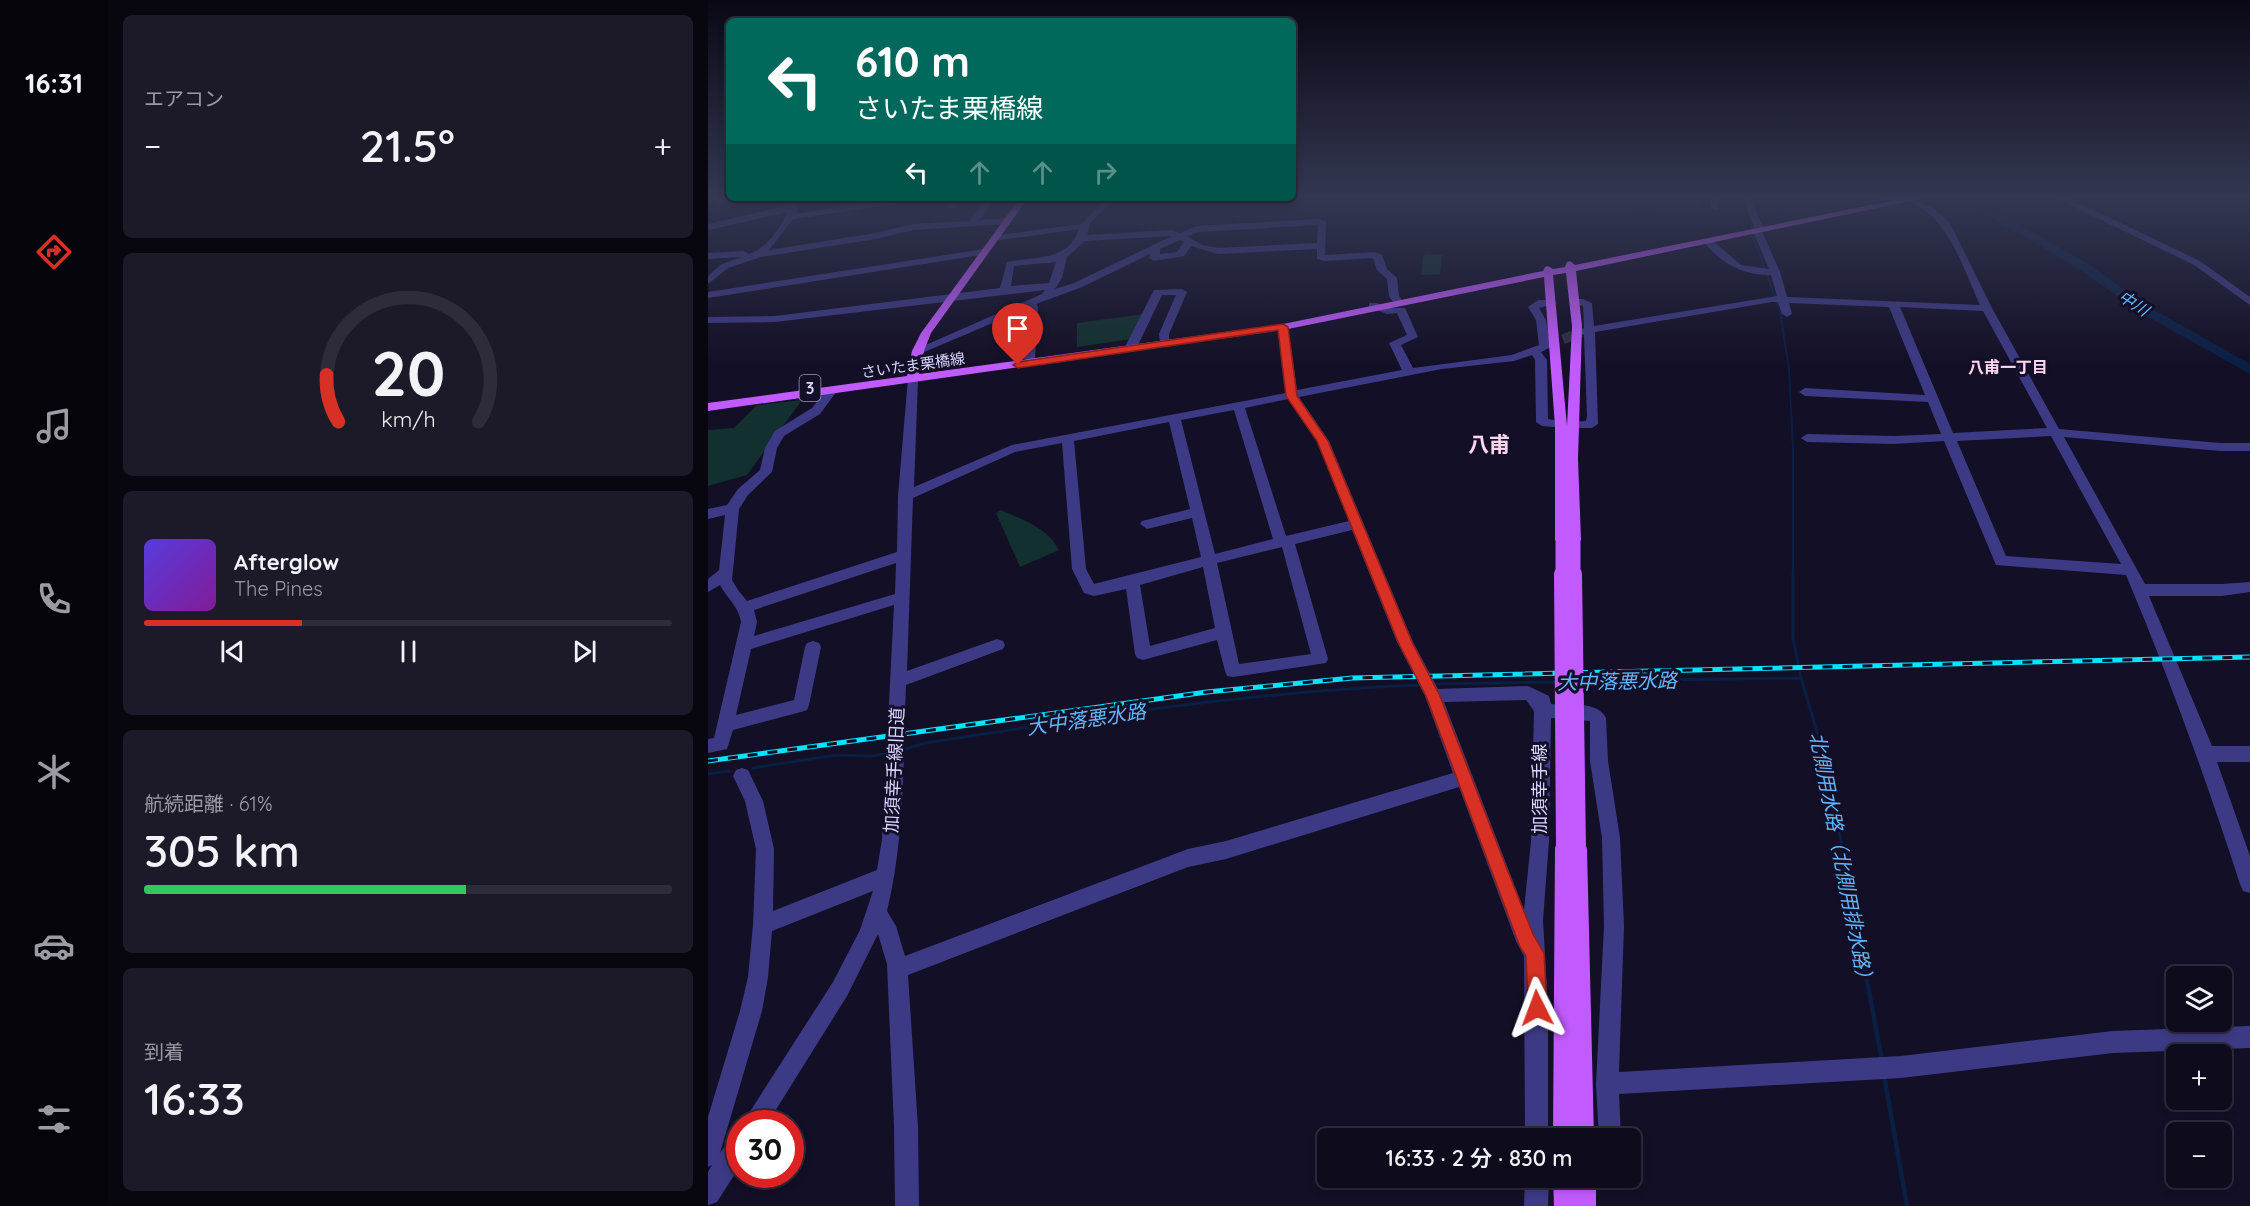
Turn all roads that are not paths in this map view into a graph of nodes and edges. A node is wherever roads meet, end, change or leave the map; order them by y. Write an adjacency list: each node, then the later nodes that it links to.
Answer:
1 (761, 251): 15 (street)
2 (776, 251): 15 (street)
3 (1067, 251): 17 (street)
4 (1148, 251): 26 (street)
5 (1156, 251): 6 (street)
6 (1182, 251)
7 (1321, 251): 28 (street)
8 (1649, 251): 18 (main road, さいたま栗橋線 / 3)
9 (1654, 251): 18 (main road, さいたま栗橋線 / 3)
10 (1717, 251): 20 (street)
11 (1765, 251): 20 (street)
12 (1960, 251): 35 (street)
13 (2172, 251): 30 (street)
14 (984, 252): 24 (street); 25 (main road)
15 (759, 254): 16 (street); 21 (street)
16 (708, 256)
17 (1061, 258): 22 (street); 23 (street)
18 (1571, 267): 19 (main road, さいたま栗橋線 / 3); 29 (main road)
19 (1548, 272): 28 (main road, さいたま栗橋線 / 3); 31 (main road); 34 (main road, さいたま栗橋線 / 3)
20 (1775, 272): 27 (street)
21 (708, 281)
22 (1053, 286): 23 (street); 26 (street)
23 (1005, 290): 25 (street)
24 (708, 295)
25 (952, 296): 37 (street); 43 (main road)
26 (1046, 296): 33 (street)
27 (1778, 299): 32 (street); 36 (street); 39 (street)
28 (1397, 300): 34 (main road, さいたま栗橋線 / 3)
29 (1575, 301): 39 (street); 55 (main road)
30 (2250, 302)
31 (1551, 303): 42 (street); 55 (main road)
32 (1893, 304): 35 (street); 50 (street)
33 (1030, 305): 43 (street); 44 (street)
34 (1375, 307): 38 (main road, さいたま栗橋線 / 3); 40 (main road, さいたま栗橋線 / 3); 45 (street)
35 (1987, 308): 56 (street)
36 (1788, 314)
37 (708, 320)
38 (1283, 327): 46 (main road, さいたま栗橋線 / 3); 49 (street)
39 (1585, 331): 55 (street)
40 (1164, 341): 41 (main road, さいたま栗橋線 / 3); 41 (street)
41 (1132, 345): 44 (main road, さいたま栗橋線 / 3)
42 (1543, 347): 45 (street); 55 (street)
43 (918, 351): 46 (main road)
44 (1029, 358): 46 (main road, さいたま栗橋線 / 3)
45 (1409, 372): 49 (street)
46 (912, 377): 47 (main road, さいたま栗橋線 / 3); 51 (main road, さいたま栗橋線 / 3); 61 (street, 加須幸手線旧道)
47 (831, 391): 53 (main road, さいたま栗橋線 / 3); 62 (street)
48 (1805, 392): 50 (street)
49 (1292, 396): 52 (street); 66 (street)
50 (1931, 399): 57 (street)
51 (708, 402)
52 (1239, 405): 54 (street); 68 (street)
53 (708, 407)
54 (1174, 418): 58 (street); 63 (street)
55 (1567, 425): 67 (main road, 加須幸手線); 67 (main road, 加須幸手線)
56 (2054, 432): 57 (street); 60 (street); 71 (street)
57 (1948, 437): 59 (street); 71 (street)
58 (1068, 438): 61 (street); 73 (street)
59 (1807, 438)
60 (2250, 447)
61 (905, 496): 69 (street, 加須幸手線旧道)
62 (732, 509): 64 (street); 72 (street)
63 (1198, 512): 65 (street); 70 (street)
64 (708, 514)
65 (1147, 524)
66 (1357, 524): 68 (street); 84 (street)
67 (1568, 540): 92 (main road, 加須幸手線, bridge)
68 (1284, 541): 70 (street); 79 (street)
69 (904, 555): 77 (street, 加須幸手線旧道); 78 (street)
70 (1209, 560): 73 (street); 79 (street)
71 (2131, 570): 76 (street)
72 (726, 572): 74 (street); 78 (street)
73 (1132, 582): 79 (street)
74 (708, 587)
75 (2250, 587): 76 (street)
76 (2140, 590): 88 (street)
77 (902, 597): 80 (street); 83 (street, 加須幸手線旧道)
78 (744, 607): 80 (street)
79 (1223, 632)
80 (744, 645): 86 (street)
81 (997, 645): 83 (street)
82 (813, 647): 86 (street)
83 (898, 681): 93 (street, 加須幸手線旧道)
84 (1433, 696): 85 (street); 91 (street)
85 (1543, 702): 97 (street); 100 (street)
86 (725, 725): 87 (street)
87 (708, 746)
88 (2206, 754): 89 (street); 94 (street)
89 (2250, 754)
90 (742, 776): 96 (street)
91 (1462, 778): 97 (street); 98 (street)
92 (1571, 848): 103 (main road, 加須幸手線); 104 (main road, 加須幸手線)
93 (886, 876): 95 (street, 加須幸手線旧道); 96 (street)
94 (2250, 884)
95 (876, 915): 98 (street); 101 (street, 加須幸手線旧道)
96 (763, 925): 106 (street)
97 (1535, 953): 102 (street)
98 (897, 969): 112 (street)
99 (2250, 1037): 100 (street)
100 (1607, 1084): 105 (street)
101 (762, 1110)
102 (1537, 1128)
103 (1565, 1128)
104 (1583, 1128)
105 (1609, 1128)
106 (708, 1155)
107 (726, 1165): 111 (street)
108 (1537, 1188): 113 (street)
109 (1565, 1188): 114 (main road)
110 (1584, 1188): 115 (main road)
111 (708, 1193)
112 (907, 1206)
113 (1536, 1206)
114 (1566, 1206)
115 (1584, 1206)

